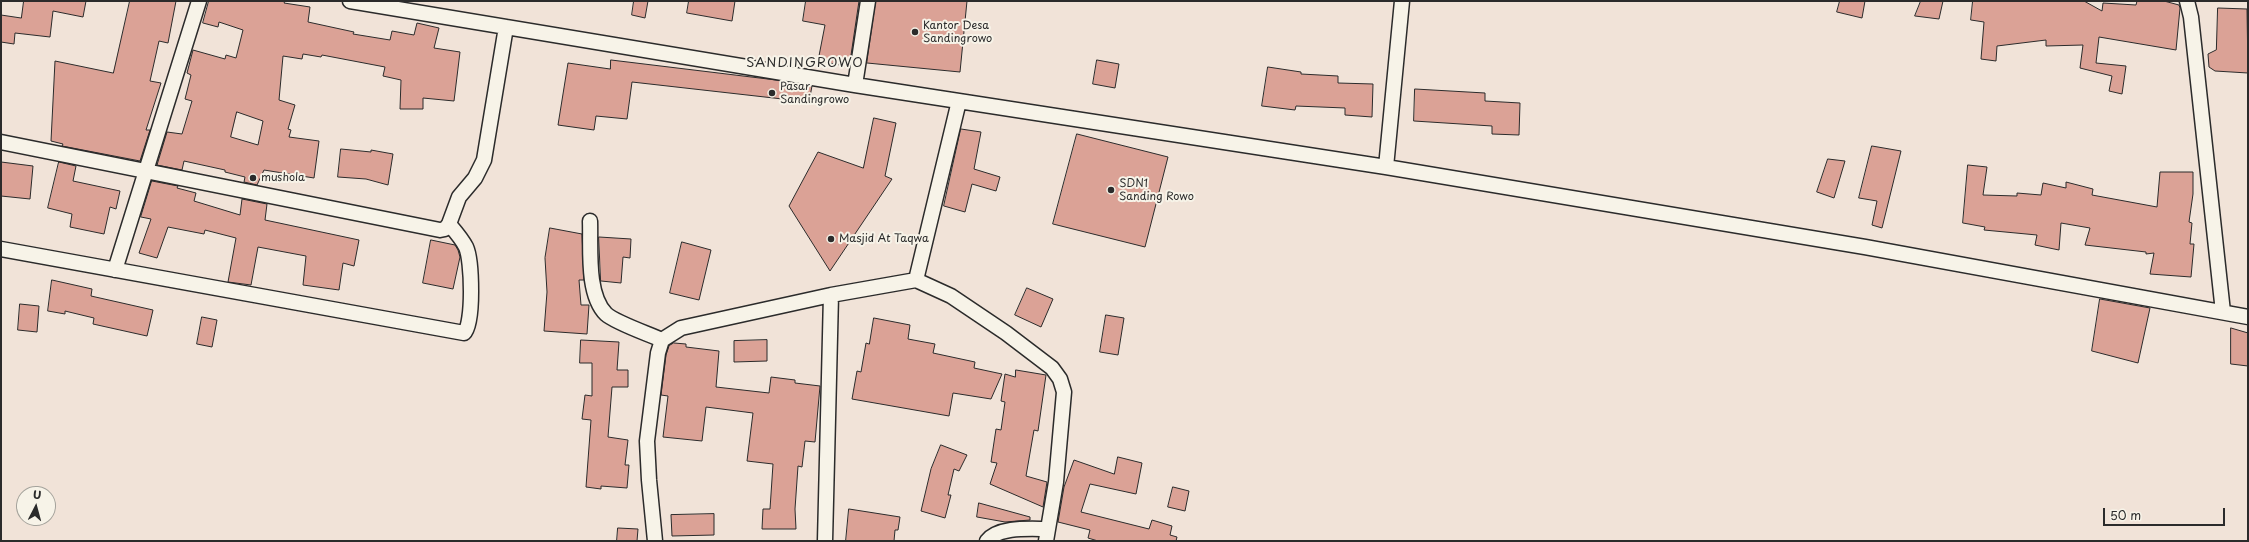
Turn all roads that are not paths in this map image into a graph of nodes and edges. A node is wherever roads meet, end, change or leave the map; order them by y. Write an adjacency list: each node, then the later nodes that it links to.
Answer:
1 (199, 1): 11 (street)
2 (350, 1): 6 (street)
3 (868, 1): 7 (street)
4 (1402, 1): 10 (street)
5 (2187, 1): 18 (street)
6 (506, 27): 7 (street); 13 (street)
7 (855, 84): 8 (street)
8 (958, 101): 10 (street); 16 (street)
9 (1, 142): 11 (street)
10 (1386, 167): 18 (street)
11 (145, 171): 13 (street); 15 (street)
12 (590, 221): 20 (street)
13 (449, 224): 15 (street)
14 (1, 249): 15 (street)
15 (115, 270)
16 (916, 280): 17 (street); 21 (street)
17 (831, 295): 20 (street); 23 (street)
18 (2223, 312): 19 (street)
19 (2248, 317)
20 (662, 340): 22 (street)
21 (1047, 535): 24 (street)
22 (655, 541)
23 (825, 541)
24 (988, 541)

